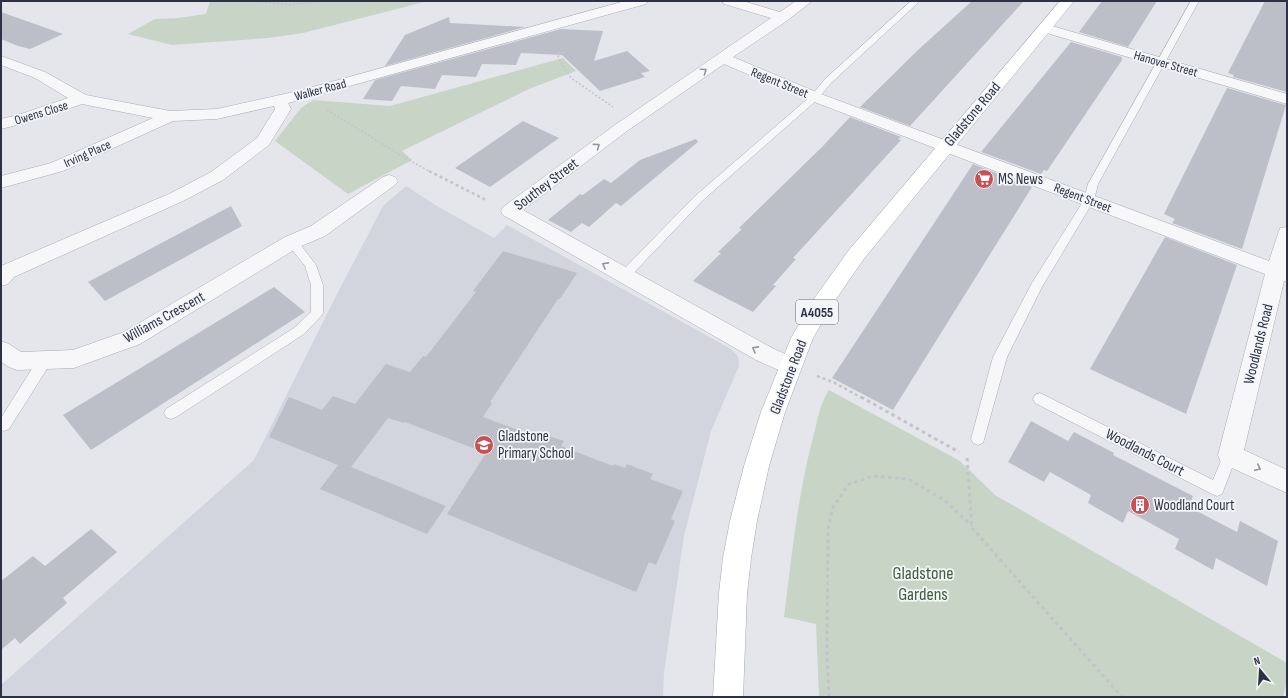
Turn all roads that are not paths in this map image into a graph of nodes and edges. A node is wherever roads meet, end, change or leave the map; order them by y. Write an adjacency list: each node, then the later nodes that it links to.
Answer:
1 (641, 1): 14 (street, Walker Road)
2 (729, 1): 7 (street)
3 (805, 1): 7 (street, Southey Street)
4 (916, 1): 12 (lane)
5 (1067, 1): 8 (main road, Gladstone Road / A4055)
6 (1196, 1): 11 (lane)
7 (783, 17): 9 (street, Southey Street)
8 (1045, 28): 11 (street, Hanover Street); 18 (main road, Gladstone Road / A4055)
9 (722, 58): 12 (street, Regent Street); 25 (street, Southey Street, one-way to 9)
10 (1, 60): 13 (street, Walker Road)
11 (1162, 62): 15 (street, Hanover Street); 21 (lane)
12 (815, 96): 18 (street, Regent Street); 25 (lane)
13 (81, 99): 16 (street, Walker Road); 17 (street, Owens Close)
14 (279, 99): 16 (street, Walker Road); 26 (street)
15 (1287, 99)
16 (170, 116): 20 (street, Irving Place)
17 (1, 124)
18 (946, 145): 21 (street, Regent Street); 29 (main road, Gladstone Road / A4055)
19 (389, 181): 23 (street, Williams Crescent)
20 (1, 182)
21 (1088, 200): 24 (street, Regent Street); 33 (lane)
22 (1287, 233): 24 (street, Woodlands Road)
23 (292, 242): 28 (street, Williams Crescent); 31 (lane)
24 (1281, 273): 34 (street, Woodlands Road)
25 (624, 276): 29 (street, Southey Street, one-way to 25)
26 (1, 279)
27 (1, 350): 28 (street, Williams Crescent)
28 (45, 360): 32 (lane)
29 (790, 366): 36 (main road, Gladstone Road / A4055)
30 (1040, 399): 34 (lane, Woodlands Court)
31 (171, 412)
32 (4, 425)
33 (978, 439)
34 (1230, 455): 35 (street, one-way to 35)
35 (1287, 482)
36 (728, 697)

